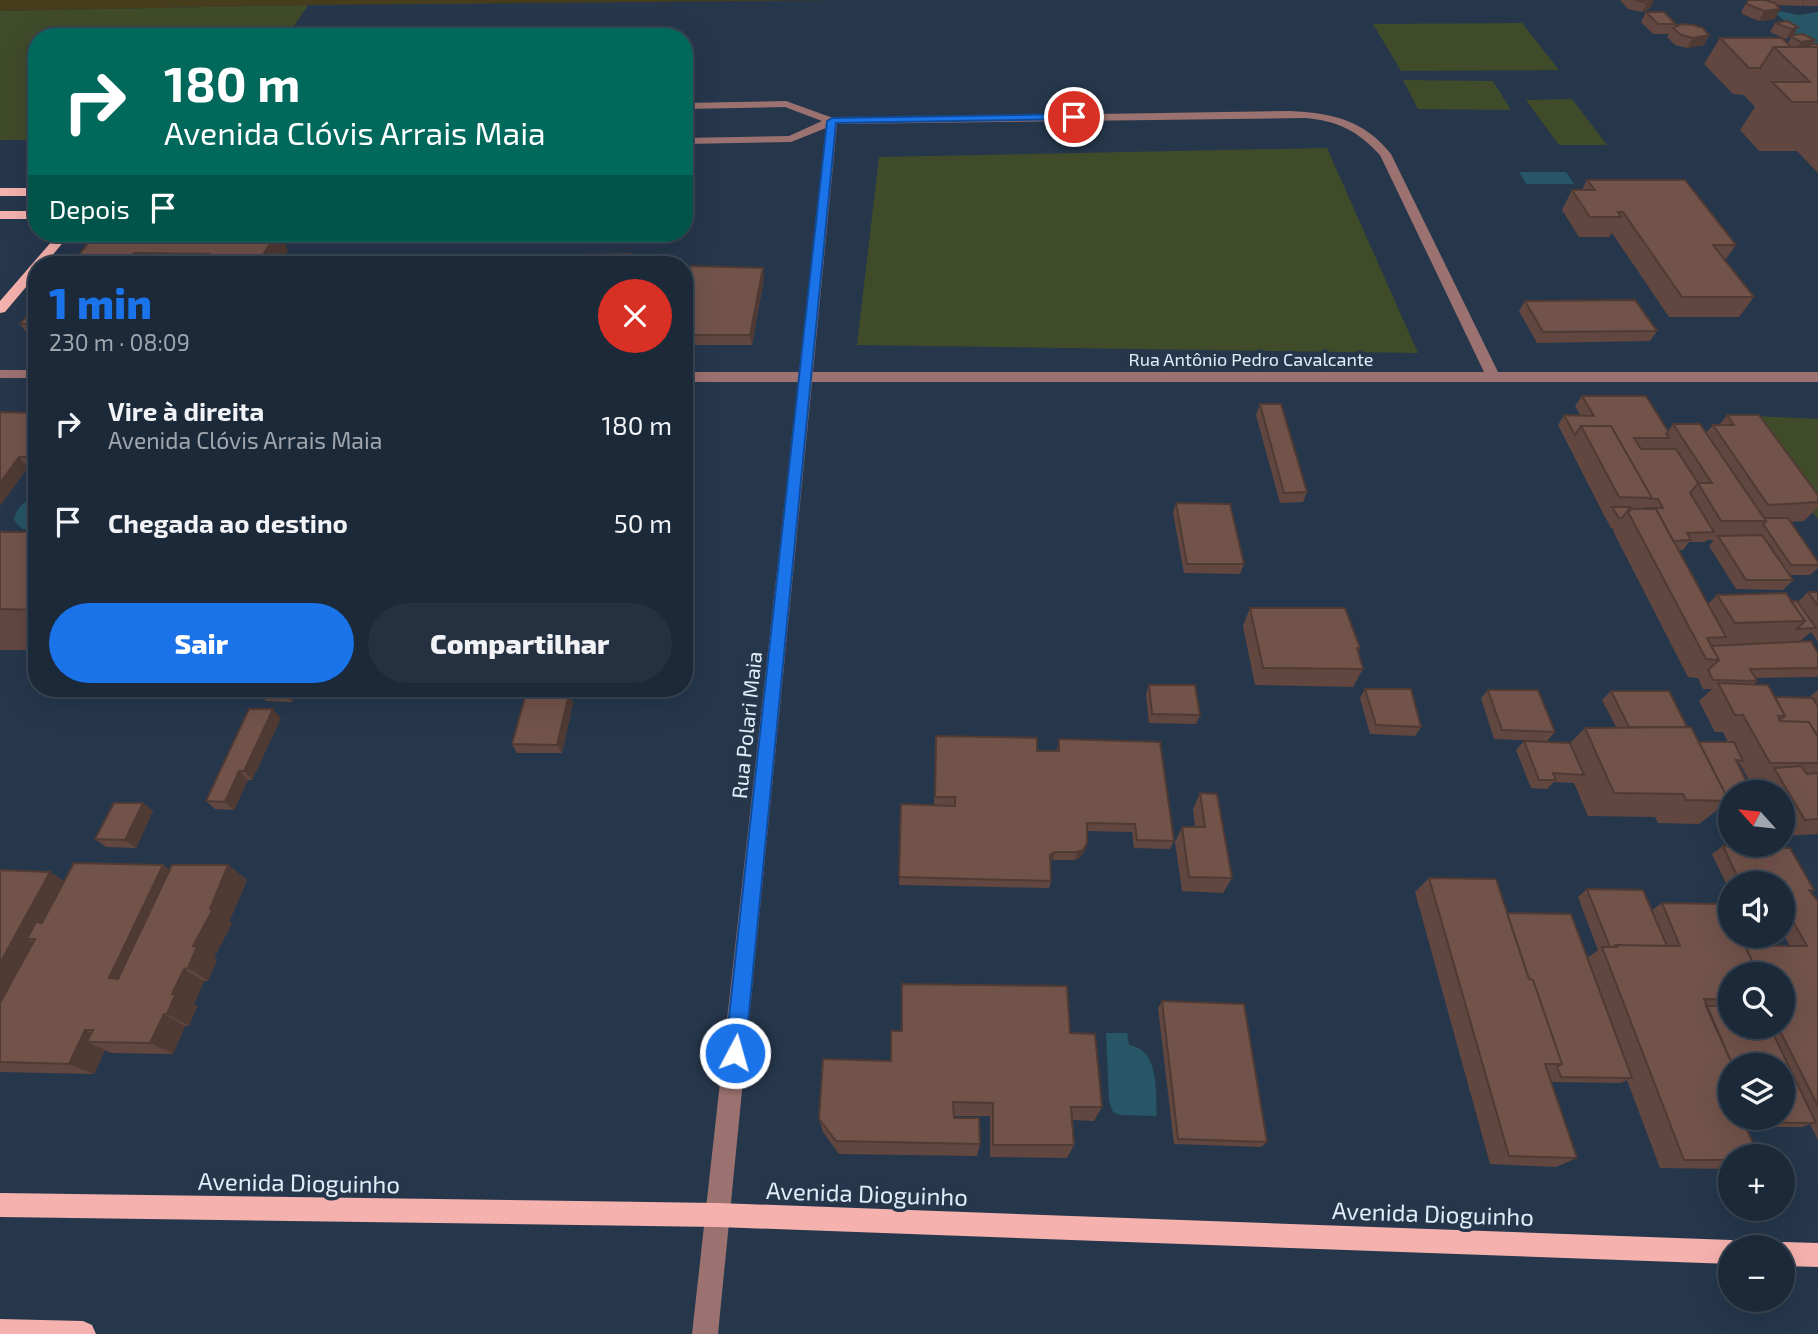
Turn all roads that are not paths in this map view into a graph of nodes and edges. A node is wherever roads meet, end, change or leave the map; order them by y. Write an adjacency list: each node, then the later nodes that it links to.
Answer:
1 (693, 106): 2 (street)
2 (832, 121): 3 (street); 16 (street, Rua Polari Maia); 17 (street)
3 (693, 141)
4 (0, 192): 5 (main road)
5 (28, 192)
6 (0, 215): 7 (main road)
7 (28, 215)
8 (57, 242): 9 (main road)
9 (45, 256)
10 (28, 276): 11 (main road)
11 (0, 309)
12 (0, 374): 13 (street)
13 (28, 374)
14 (693, 377): 16 (street, Rua Antônio Pedro Cavalcante)
15 (1818, 377): 17 (street, Rua Antônio Pedro Cavalcante)
16 (805, 378): 17 (street, Rua Antônio Pedro Cavalcante); 19 (street, Rua Polari Maia)
17 (1494, 378)
18 (0, 1205): 19 (main road, Avenida Dioguinho)
19 (718, 1215): 20 (main road, Avenida Dioguinho); 25 (street, Rua Polari Maia)
20 (1718, 1252)
21 (1795, 1254): 22 (main road)
22 (1818, 1255)
23 (0, 1332): 24 (main road)
24 (83, 1334)
25 (705, 1334)

